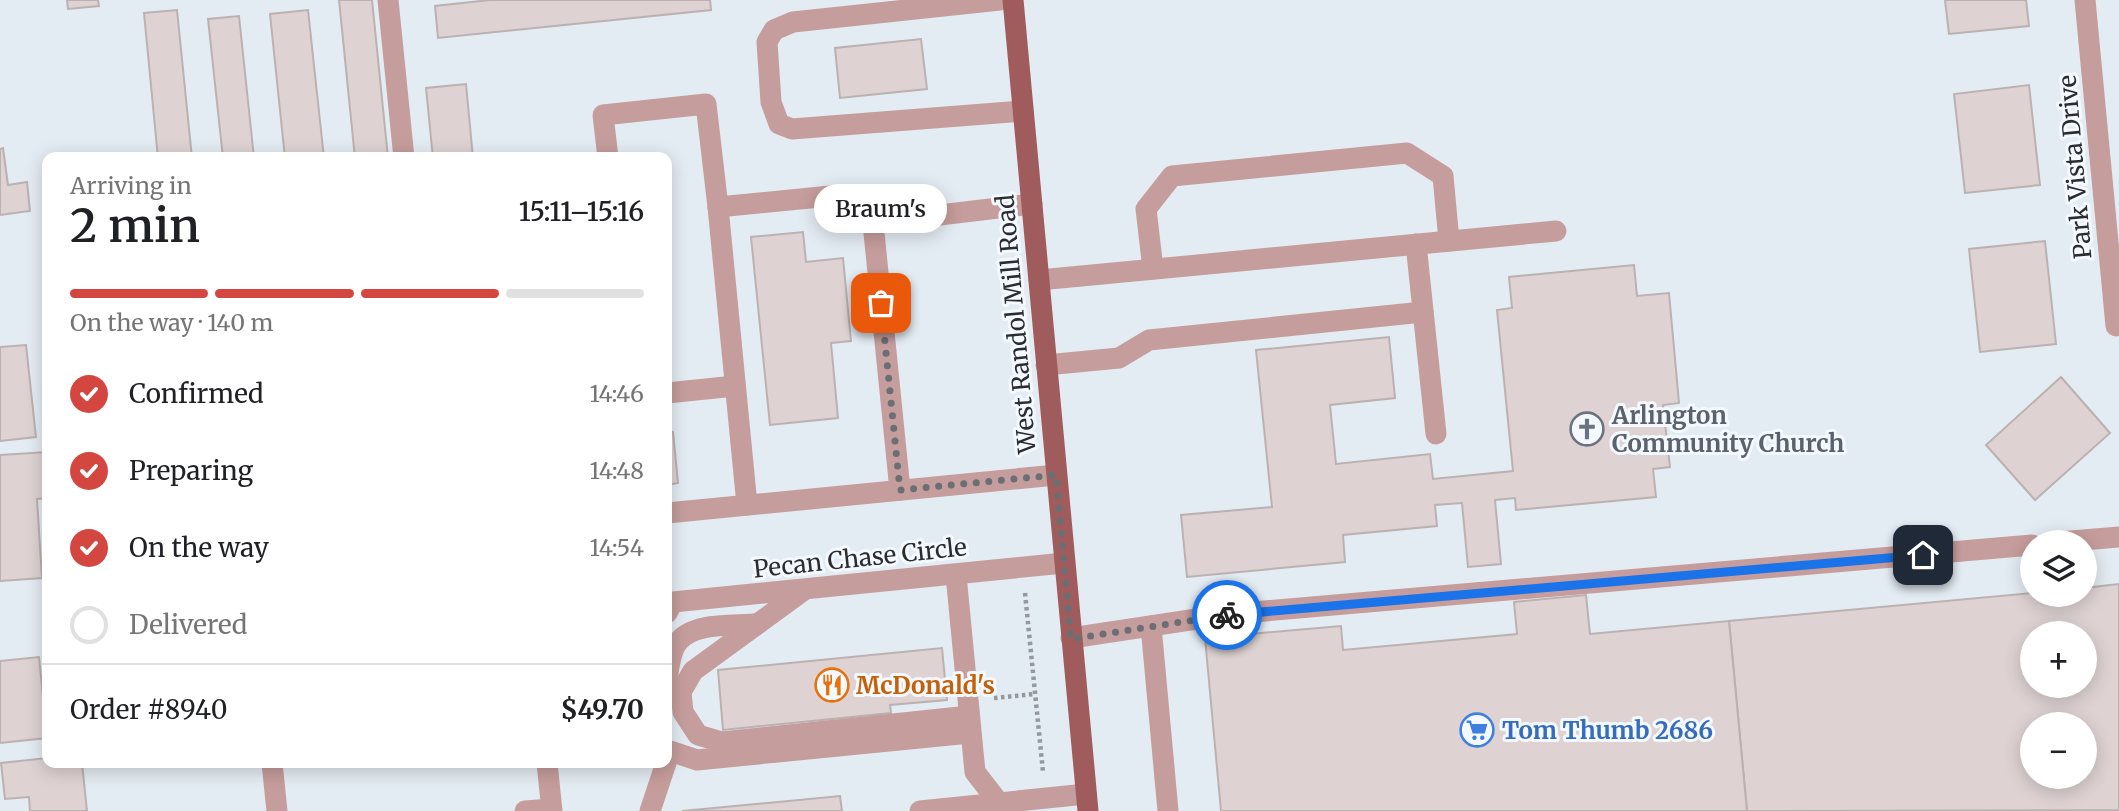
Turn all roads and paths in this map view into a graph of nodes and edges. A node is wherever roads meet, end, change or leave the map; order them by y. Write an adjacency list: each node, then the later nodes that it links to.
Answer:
1 (388, 0): 6 (street)
2 (1000, 0): 5 (street)
3 (1013, 0): 5 (main road, West Randol Mill Road)
4 (2085, 0): 17 (street, Park Vista Drive)
5 (1023, 111): 8 (main road, West Randol Mill Road)
6 (403, 152)
7 (607, 152): 9 (street)
8 (1032, 204): 10 (street); 15 (main road, West Randol Mill Road)
9 (718, 207): 10 (street); 19 (street)
10 (873, 223): 23 (street)
11 (1556, 231): 12 (street)
12 (1449, 241): 13 (street); 14 (street)
13 (1416, 244): 14 (street); 16 (street)
14 (1153, 269): 15 (street)
15 (1039, 280): 18 (main road, West Randol Mill Road)
16 (1423, 312): 18 (street); 21 (street)
17 (2119, 325)
18 (1046, 365): 22 (main road, West Randol Mill Road)
19 (735, 386): 20 (street); 24 (street)
20 (672, 392)
21 (1436, 434)
22 (1056, 475): 23 (street); 29 (main road, West Randol Mill Road)
23 (900, 490): 24 (street)
24 (747, 505): 25 (street)
25 (672, 512)
26 (2119, 537): 27 (street)
27 (2097, 539)
28 (2020, 546): 35 (street)
29 (1064, 563): 30 (street, Pecan Chase Circle); 36 (main road, West Randol Mill Road)
30 (1023, 568): 31 (street, Pecan Chase Circle); 45 (path)
31 (956, 575): 32 (street, Pecan Chase Circle); 40 (street)
32 (804, 590): 33 (street, Pecan Chase Circle); 34 (street)
33 (672, 604)
34 (756, 624): 37 (street); 39 (street)
35 (1151, 626): 36 (street); 53 (street)
36 (1071, 639): 46 (main road, West Randol Mill Road)
37 (672, 656)
38 (672, 704): 39 (street)
39 (683, 712): 40 (street)
40 (970, 725): 41 (street); 47 (street)
41 (672, 755)
42 (273, 768): 49 (street)
43 (548, 768): 48 (street)
44 (663, 768): 51 (street)
45 (1045, 798): 46 (street); 47 (street)
46 (1087, 802)
47 (999, 807): 52 (street)
48 (552, 810): 50 (street)
49 (277, 811)
50 (526, 811)
51 (650, 811)
52 (920, 811)
53 (1168, 811)

